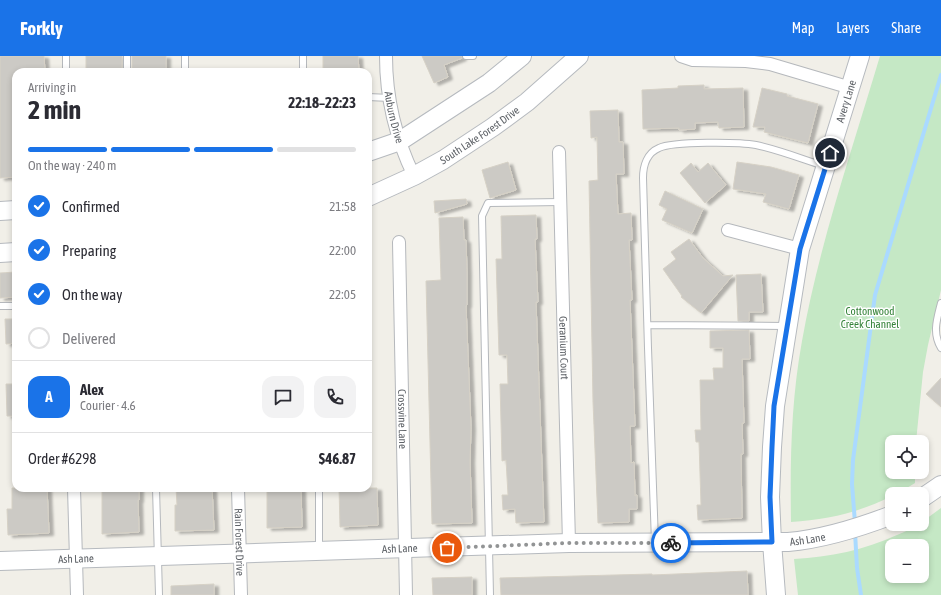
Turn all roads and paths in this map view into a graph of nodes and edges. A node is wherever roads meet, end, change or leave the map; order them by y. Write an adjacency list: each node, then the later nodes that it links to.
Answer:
1 (66, 56): 12 (lane)
2 (126, 56): 13 (lane)
3 (185, 56): 14 (lane)
4 (303, 56): 15 (lane)
5 (386, 56): 18 (street, Auburn Drive)
6 (466, 56): 7 (lane)
7 (473, 56)
8 (522, 56): 19 (street)
9 (579, 56): 23 (street, South Lake Forest Drive)
10 (681, 56): 16 (street)
11 (860, 56): 16 (street, Avery Lane)
12 (66, 68)
13 (127, 68)
14 (185, 68)
15 (303, 68)
16 (851, 88): 22 (street, Avery Lane)
17 (372, 97): 18 (lane)
18 (390, 98): 19 (street, Auburn Drive)
19 (400, 140): 20 (street); 23 (street, Auburn Drive)
20 (372, 150)
21 (559, 152): 25 (street, Geranium Court)
22 (826, 166): 30 (street, Avery Lane); 36 (lane)
23 (414, 176): 24 (street, South Lake Forest Drive)
24 (372, 195)
25 (561, 202): 47 (street, Geranium Court); 49 (lane)
26 (12, 210): 27 (street)
27 (0, 211)
28 (728, 230): 30 (street)
29 (398, 242): 50 (street, Crossvine Lane)
30 (800, 249): 37 (street, Avery Lane)
31 (12, 252): 32 (street)
32 (0, 253)
33 (941, 303): 38 (lane)
34 (0, 306): 35 (lane)
35 (12, 306)
36 (648, 325): 37 (lane); 48 (lane)
37 (788, 326): 46 (street, Avery Lane)
38 (941, 348)
39 (941, 485): 44 (street)
40 (74, 492): 54 (street)
41 (156, 492): 53 (lane)
42 (238, 492): 52 (street, Rain Forest Drive)
43 (319, 492): 51 (lane)
44 (929, 493)
45 (885, 518): 46 (street, Ash Lane)
46 (772, 542): 48 (street, Ash Lane); 61 (street, Avery Lane)
47 (569, 543): 48 (street, Ash Lane); 49 (street, Ash Lane)
48 (655, 543)
49 (489, 546): 50 (street, Ash Lane); 60 (lane)
50 (406, 549): 51 (street, Ash Lane); 59 (street, Crossvine Lane)
51 (319, 552): 52 (street, Ash Lane)
52 (240, 554): 53 (street, Ash Lane); 58 (street, Rain Forest Drive)
53 (158, 556): 54 (street, Ash Lane); 57 (lane)
54 (76, 559): 55 (street, Ash Lane); 56 (street)
55 (0, 561)
56 (77, 595)
57 (159, 595)
58 (241, 595)
59 (406, 595)
60 (490, 595)
61 (776, 595)

